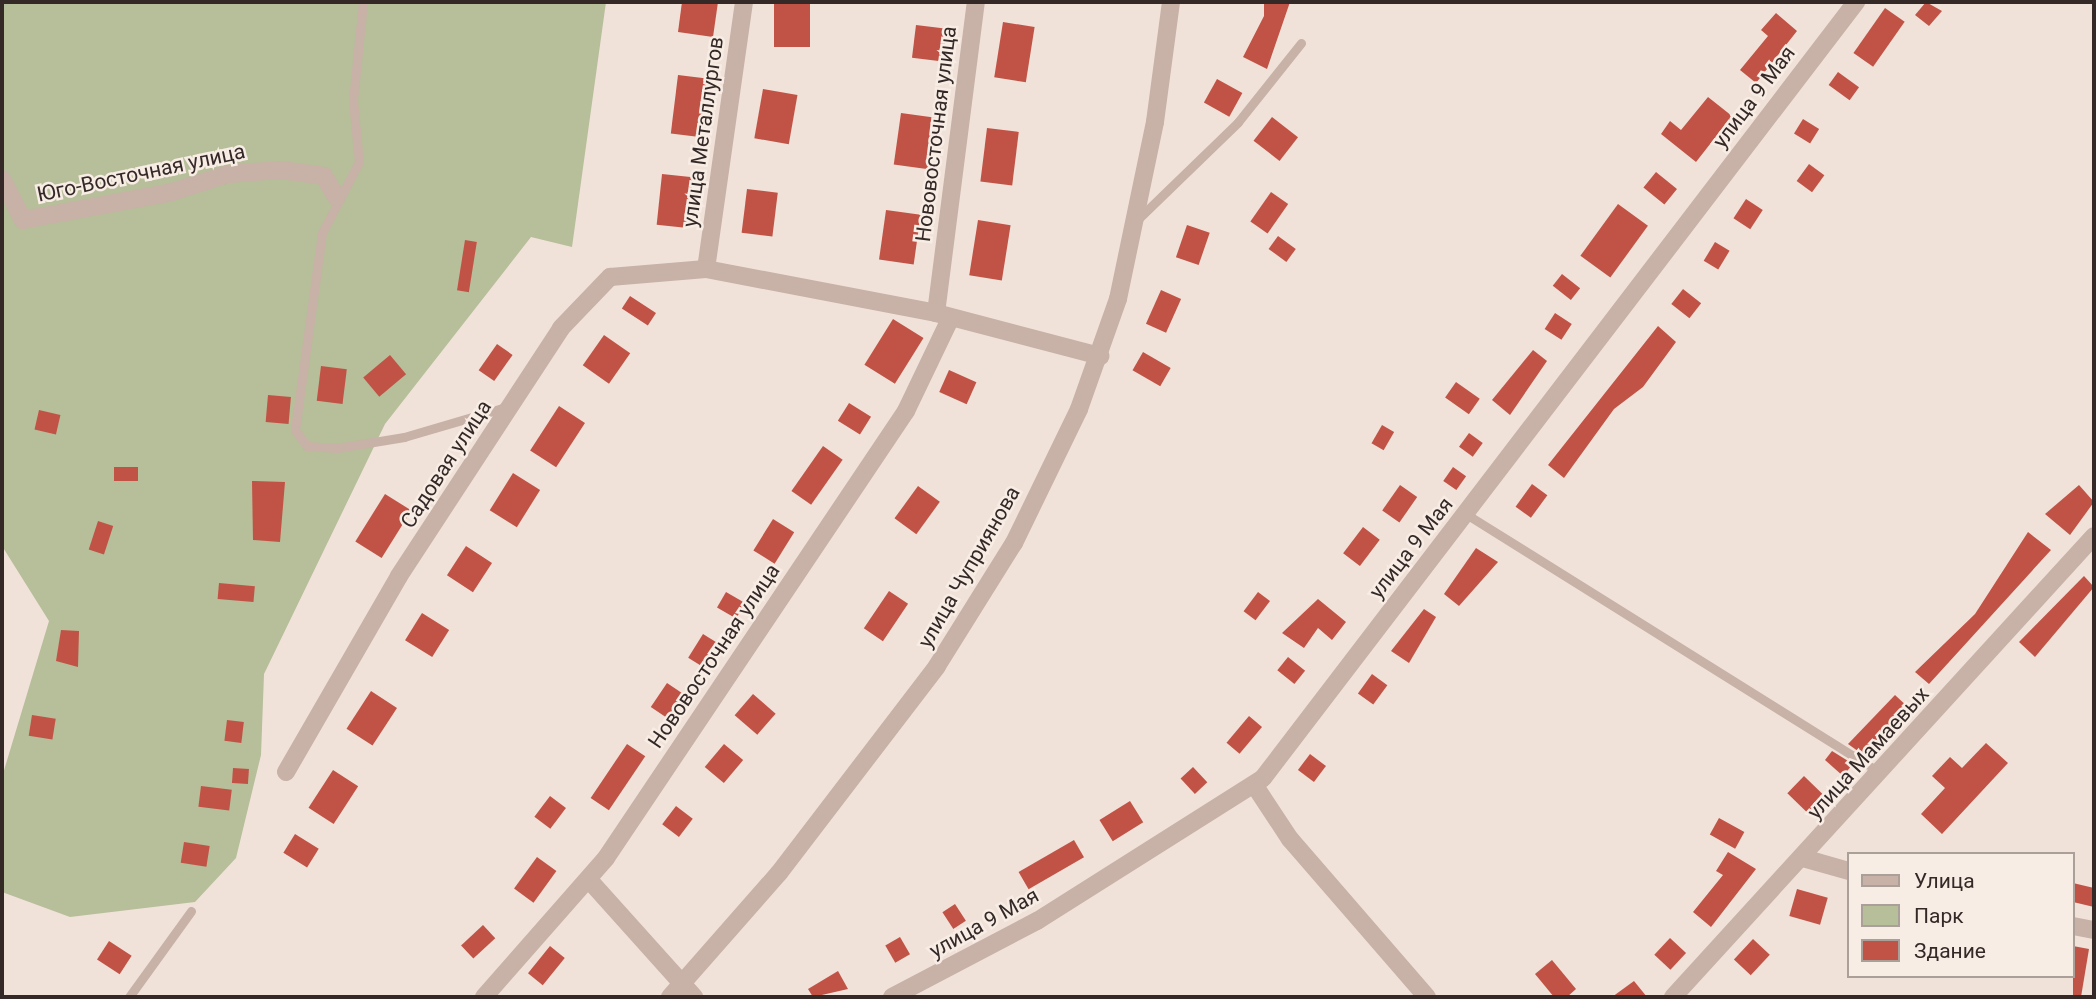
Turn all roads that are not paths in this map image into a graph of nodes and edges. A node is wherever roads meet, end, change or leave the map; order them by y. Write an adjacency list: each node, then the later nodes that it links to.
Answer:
1 (363, 2): 8 (lane)
2 (744, 2): 10 (street, улица Металлургов)
3 (976, 2): 11 (street, Нововосточная улица)
4 (1171, 2): 9 (street, улица Чуприянова)
5 (1856, 2): 14 (street, улица 9 Мая)
6 (1301, 43): 9 (lane)
7 (2, 180): 8 (street, Юго-Восточная улица)
8 (336, 197): 13 (lane)
9 (1136, 221): 12 (street, улица Чуприянова)
10 (706, 269): 11 (street, Садовая улица); 13 (street, Садовая улица)
11 (943, 316): 12 (street, Садовая улица); 21 (street, Нововосточная улица)
12 (1100, 356): 25 (street, улица Чуприянова)
13 (512, 405): 16 (street, Садовая улица)
14 (1466, 513): 17 (lane); 18 (street, улица 9 Мая)
15 (2094, 536): 17 (street, улица Мамаевых)
16 (286, 772)
17 (1881, 773): 19 (street, улица Мамаевых)
18 (1255, 786): 28 (street, улица 9 Мая); 29 (street)
19 (1803, 858): 20 (street); 30 (street, улица Мамаевых)
20 (1848, 872)
21 (590, 881): 25 (street); 27 (street, Нововосточная улица)
22 (191, 911): 26 (lane)
23 (2075, 926): 24 (street)
24 (2094, 930)
25 (682, 993)
26 (129, 997)
27 (484, 997)
28 (892, 997)
29 (1427, 997)
30 (1673, 997)

